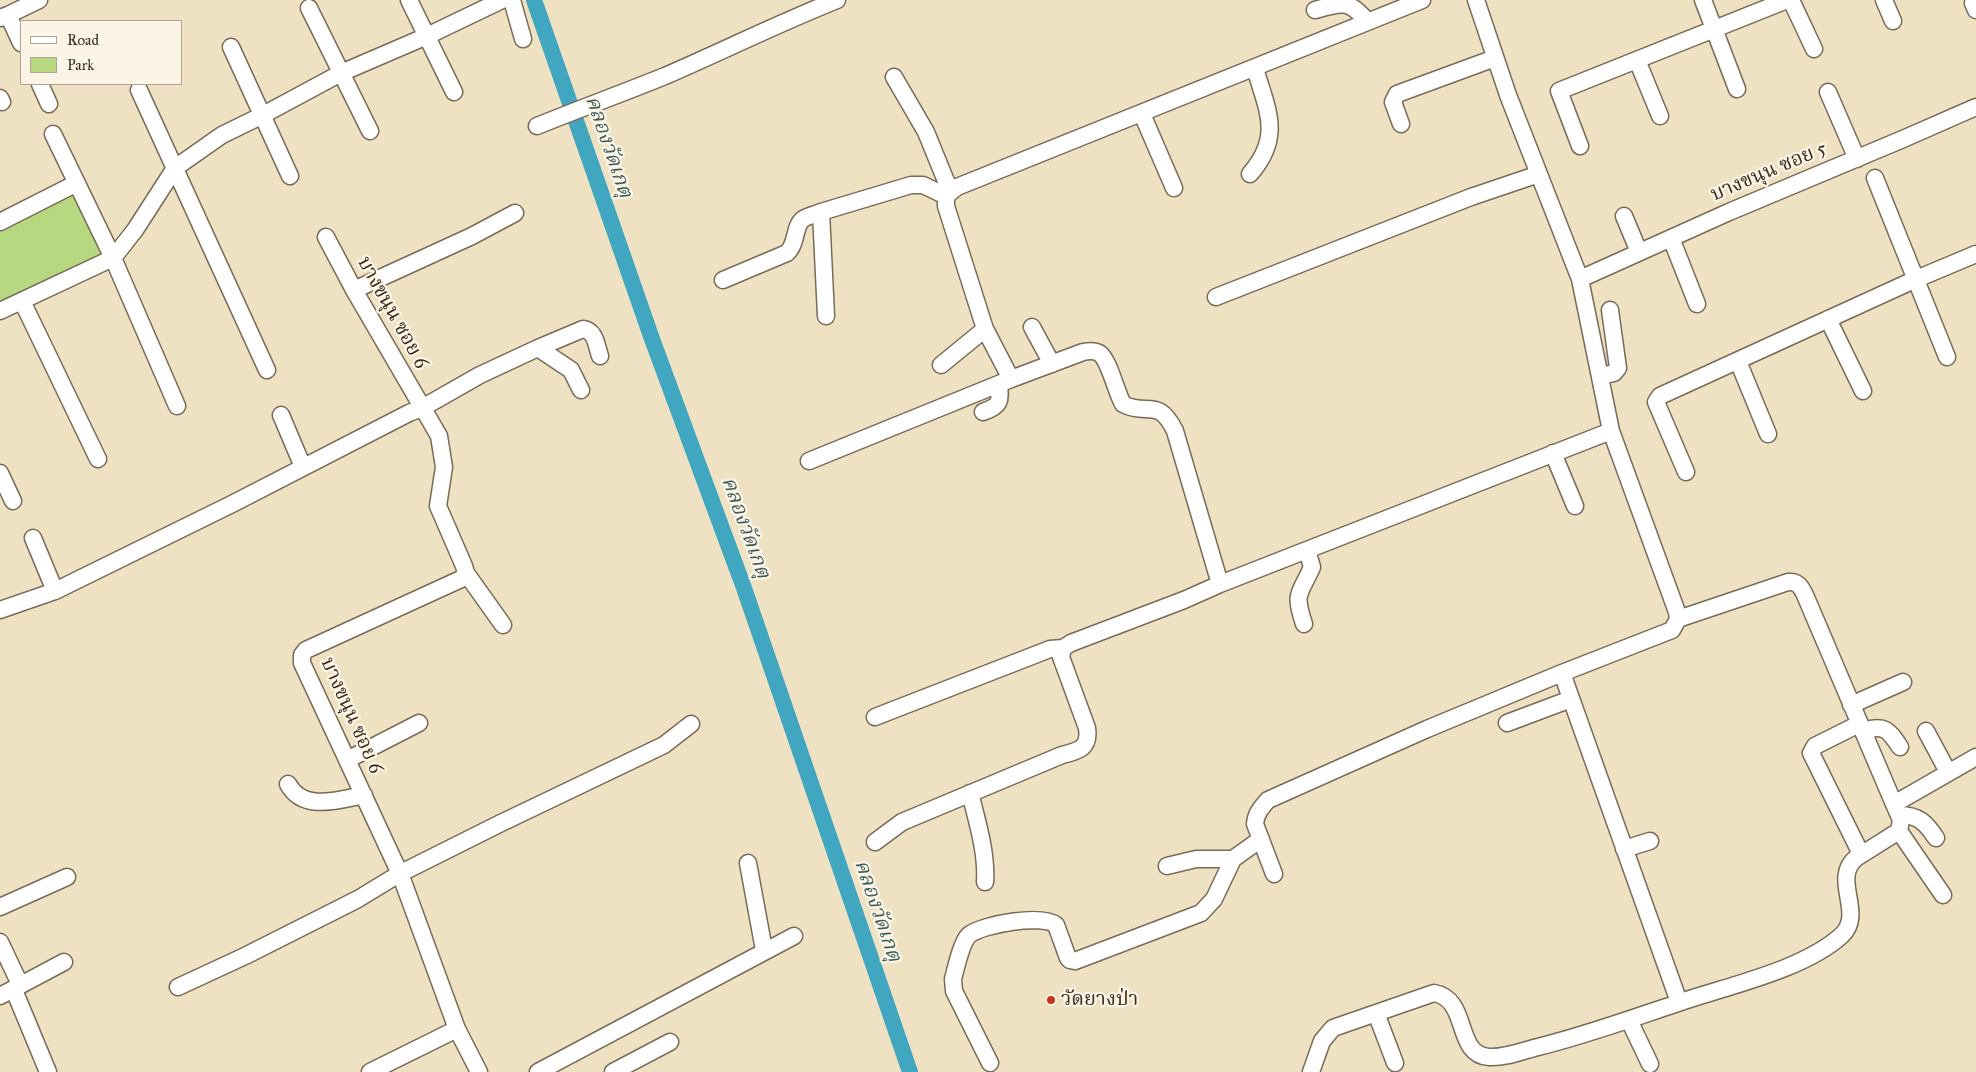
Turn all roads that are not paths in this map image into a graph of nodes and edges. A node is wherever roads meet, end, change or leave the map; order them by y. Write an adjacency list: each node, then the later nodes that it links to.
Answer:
1 (39, 0): 14 (street)
2 (409, 0): 18 (street)
3 (502, 0): 18 (street)
4 (512, 0): 19 (street)
5 (837, 0): 39 (street)
6 (1422, 0): 15 (street)
7 (1476, 0): 23 (street)
8 (1703, 0): 17 (street)
9 (1787, 0): 17 (street)
10 (1791, 0): 22 (street)
11 (1884, 0): 16 (street)
12 (309, 8): 26 (street)
13 (1315, 10): 15 (street)
14 (4, 16): 20 (street)
15 (1367, 21): 25 (street)
16 (1893, 21)
17 (1715, 28): 24 (street); 29 (street)
18 (428, 36): 26 (street); 31 (street)
19 (523, 39)
20 (20, 41)
21 (231, 47): 36 (street)
22 (1814, 49)
23 (1495, 58): 38 (street); 46 (street)
24 (1637, 60): 37 (street); 42 (street)
25 (1254, 68): 35 (street); 45 (street)
26 (340, 73): 36 (street); 40 (street)
27 (894, 77): 51 (street)
28 (40, 85): 33 (street)
29 (1737, 89)
30 (139, 90): 44 (street)
31 (454, 92)
32 (1828, 92): 43 (street)
33 (49, 104)
34 (1976, 107): 43 (street, บางขนุน ซอย 5)
35 (1142, 114): 50 (street); 51 (street)
36 (263, 116): 44 (street); 47 (street)
37 (1660, 116)
38 (1401, 124)
39 (537, 126)
40 (370, 131)
41 (54, 134): 49 (street)
42 (1580, 146)
43 (1857, 159): 57 (street, บางขนุน ซอย 5)
44 (175, 168): 60 (street); 80 (street)
45 (1250, 174)
46 (1539, 174): 61 (street); 65 (street)
47 (290, 176)
48 (1875, 178): 63 (street)
49 (77, 183): 55 (street); 60 (street)
50 (1174, 188)
51 (948, 194): 52 (street); 73 (street)
52 (820, 212): 62 (street); 70 (street)
53 (516, 213): 64 (street)
54 (1624, 216): 58 (street)
55 (0, 222)
56 (326, 238): 64 (street, บางขนุน ซอย 6)
57 (1671, 238): 58 (street, บางขนุน ซอย 5); 67 (street)
58 (1639, 252): 61 (street, บางขนุน ซอย 5)
59 (1976, 254): 63 (street)
60 (113, 258): 66 (street); 85 (street)
61 (1580, 279): 81 (street)
62 (723, 280)
63 (1914, 280): 71 (street); 76 (street)
64 (354, 290): 86 (street, บางขนุน ซอย 6)
65 (1216, 297)
66 (22, 301): 69 (street); 92 (street)
67 (1697, 304)
68 (1610, 310): 81 (street)
69 (0, 311)
70 (826, 316)
71 (1828, 320): 77 (street); 84 (street)
72 (1032, 327): 78 (street)
73 (985, 329): 79 (street); 82 (street)
74 (538, 348): 75 (street); 83 (street); 86 (street)
75 (600, 356)
76 (1947, 357)
77 (1738, 361): 90 (street); 95 (street)
78 (1052, 364): 82 (street); 102 (street)
79 (941, 365)
80 (267, 370)
81 (1600, 376): 89 (street)
82 (1005, 382): 87 (street); 93 (street)
83 (581, 390)
84 (1862, 391)
85 (177, 406)
86 (422, 408): 94 (street); 101 (street, บางขนุน ซอย 6)
87 (982, 412)
88 (281, 415): 94 (street)
89 (1611, 431): 91 (street); 105 (street)
90 (1768, 434)
91 (1553, 453): 98 (street); 100 (street)
92 (98, 458)
93 (809, 461)
94 (303, 468): 103 (street)
95 (1686, 472)
96 (0, 473): 97 (street)
97 (13, 501)
98 (1575, 506)
99 (33, 538): 103 (street)
100 (1307, 550): 102 (street); 107 (street)
101 (466, 573): 106 (street); 121 (street, บางขนุน ซอย 6)
102 (1220, 584): 108 (street)
103 (55, 591): 104 (street)
104 (0, 610)
105 (1678, 619): 109 (street); 112 (street)
106 (502, 624)
107 (1304, 624)
108 (1063, 648): 113 (street); 124 (street)
109 (1562, 673): 111 (street); 128 (street)
110 (1903, 682): 112 (street)
111 (1571, 699): 114 (street); 131 (street)
112 (1851, 705): 117 (street)
113 (875, 717)
114 (1507, 722)
115 (419, 723): 121 (street)
116 (691, 724): 136 (street)
117 (1861, 728): 119 (street); 126 (street); 132 (street)
118 (1926, 731): 122 (street)
119 (1900, 746)
120 (1976, 757): 122 (street)
121 (347, 760): 125 (street, บางขนุน ซอย 6)
122 (1948, 772): 126 (street)
123 (288, 784): 125 (street)
124 (970, 793): 130 (street); 139 (street)
125 (364, 795): 136 (street, บางขนุน ซอย 6)
126 (1897, 816): 127 (street); 132 (street); 140 (street)
127 (1936, 838)
128 (1261, 839): 133 (street); 137 (street)
129 (1650, 840): 131 (street)
130 (875, 842)
131 (1624, 849): 148 (street)
132 (1861, 854): 148 (street)
133 (1233, 859): 135 (street); 153 (street)
134 (748, 863): 144 (street)
135 (1167, 866)
136 (399, 874): 146 (street); 151 (street, บางขนุน ซอย 6)
137 (1274, 874)
138 (68, 877): 141 (street)
139 (985, 882)
140 (1943, 896)
141 (0, 907)
142 (794, 936): 144 (street)
143 (0, 942): 147 (street)
144 (764, 950): 159 (street)
145 (64, 962): 147 (street)
146 (178, 987)
147 (10, 988): 156 (street)
148 (1679, 1002): 150 (street)
149 (1376, 1013): 150 (street); 154 (street); 161 (street)
150 (1629, 1020): 155 (street)
151 (457, 1029): 157 (street); 158 (street, บางขนุน ซอย 6)
152 (670, 1042): 160 (street)
153 (990, 1063)
154 (1394, 1063)
155 (1650, 1064)
156 (48, 1072)
157 (370, 1072)
158 (479, 1072)
159 (538, 1072)
160 (613, 1072)
161 (1311, 1072)

